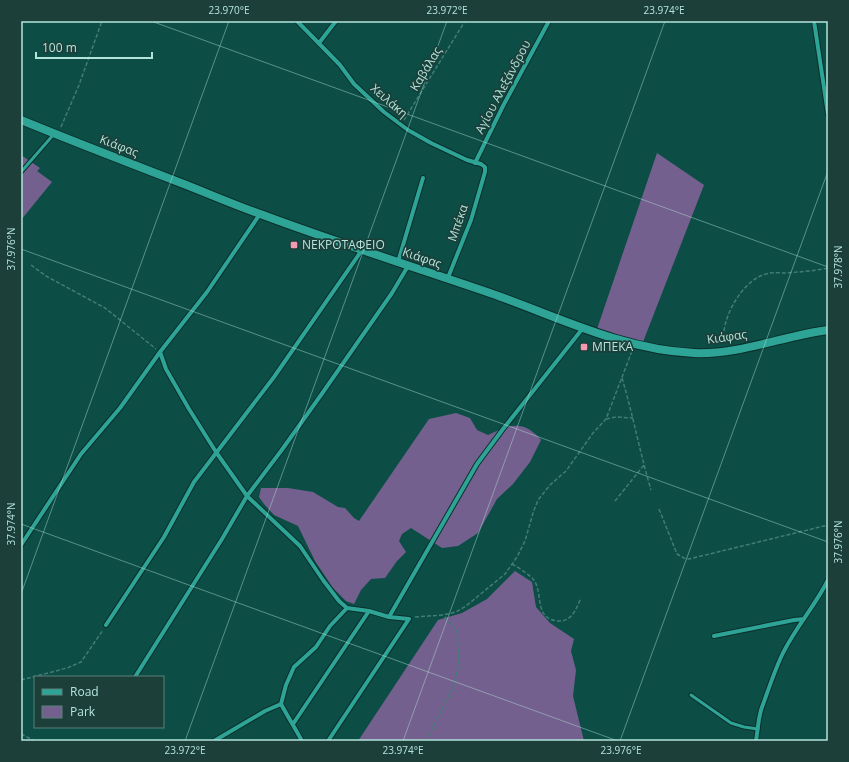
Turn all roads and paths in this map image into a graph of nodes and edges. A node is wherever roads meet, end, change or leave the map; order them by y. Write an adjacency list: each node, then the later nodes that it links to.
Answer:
1 (102, 21): 11 (path)
2 (297, 21): 7 (street, Χειλάκη)
3 (336, 21): 7 (street)
4 (465, 21): 10 (path, Καβάλας)
5 (549, 21): 12 (street, Αγίου Αλεξάνδρου)
6 (814, 21): 8 (street)
7 (319, 43): 10 (street, Χειλάκη)
8 (828, 114)
9 (21, 120): 11 (street, Κιάφας)
10 (401, 125): 12 (street, Χειλάκη)
11 (56, 134): 13 (lane); 16 (street, Κιάφας)
12 (475, 162): 14 (street, Χειλάκη)
13 (21, 172)
14 (485, 172): 22 (street, Μπέκα)
15 (423, 178): 18 (street)
16 (260, 214): 17 (street, Κιάφας); 27 (street)
17 (362, 250): 18 (street, Κιάφας); 31 (street)
18 (398, 262): 20 (street, Κιάφας)
19 (31, 265): 27 (path)
20 (408, 266): 22 (street, Κιάφας); 34 (street)
21 (828, 268): 26 (path)
22 (447, 280): 23 (street, Κιάφας)
23 (583, 328): 25 (street, Κιάφας); 45 (street)
24 (828, 330): 26 (street, Κιάφας)
25 (634, 344): 26 (street, Κιάφας); 28 (path)
26 (725, 351)
27 (160, 352): 31 (street); 38 (street)
28 (622, 378): 29 (path); 30 (path)
29 (633, 418): 30 (path); 32 (path)
30 (606, 419): 39 (path)
31 (216, 452): 34 (street); 48 (street)
32 (644, 465): 33 (path); 35 (path)
33 (651, 490)
34 (247, 496): 42 (street); 51 (street)
35 (615, 501)
36 (659, 509): 37 (path)
37 (828, 525)
38 (21, 545)
39 (512, 564): 41 (path); 44 (path)
40 (828, 580): 47 (street)
41 (581, 598)
42 (347, 608): 43 (street); 55 (street)
43 (369, 611): 45 (street); 56 (street)
44 (443, 615): 46 (path); 63 (path)
45 (389, 617): 46 (street)
46 (409, 618): 62 (street)
47 (804, 619): 49 (street); 57 (street)
48 (106, 625): 50 (path)
49 (714, 636)
50 (36, 676)
51 (137, 676)
52 (34, 677): 53 (path)
53 (21, 680)
54 (690, 695): 57 (lane)
55 (281, 704): 56 (street); 60 (street)
56 (293, 724): 61 (street)
57 (758, 729): 64 (street)
58 (21, 734): 59 (path)
59 (35, 741)
60 (214, 741)
61 (302, 741)
62 (328, 741)
63 (426, 741)
64 (756, 741)

